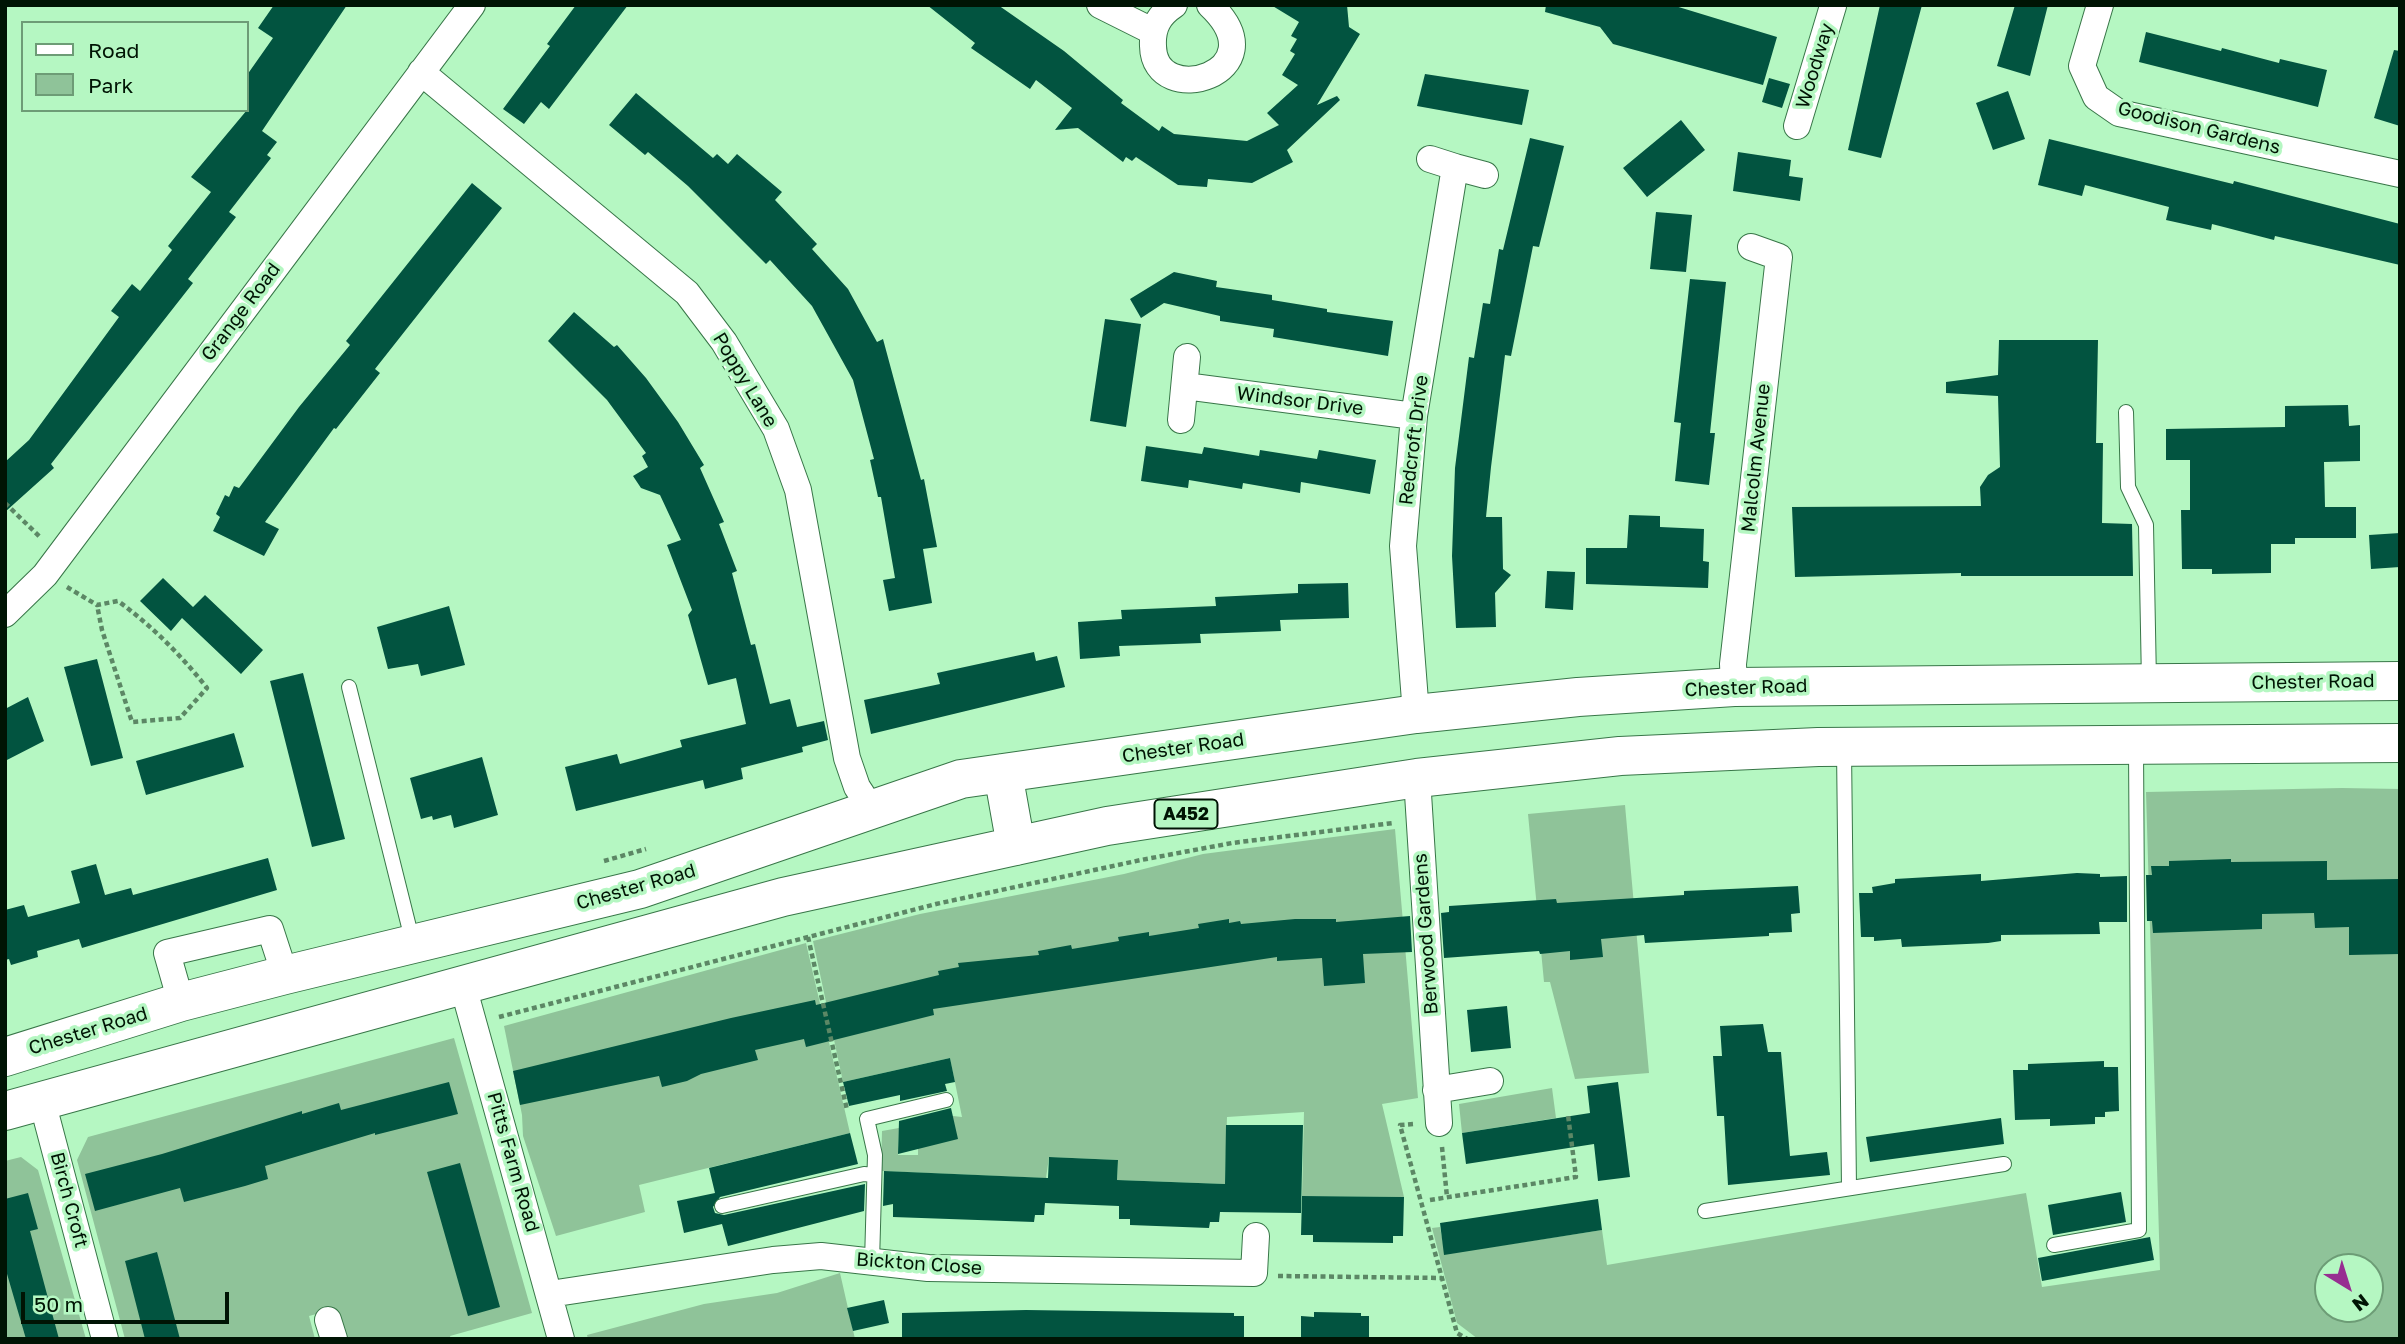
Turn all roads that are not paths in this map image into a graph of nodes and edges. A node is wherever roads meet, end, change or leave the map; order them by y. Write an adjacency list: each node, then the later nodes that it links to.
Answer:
1 (472, 5): 8 (street, Grange Road)
2 (1100, 5): 7 (street)
3 (1174, 5): 7 (street)
4 (1210, 5): 7 (street)
5 (2100, 5): 10 (street, Goodison Gardens)
6 (1832, 6): 9 (street, Woodway)
7 (1152, 31)
8 (421, 72): 18 (street, Grange Road); 30 (street, Poppy Lane)
9 (1797, 126)
10 (2400, 174)
11 (1485, 175): 16 (street, Redcroft Drive)
12 (1751, 247): 23 (street, Malcolm Avenue)
13 (1187, 356): 14 (street)
14 (1185, 386): 16 (street, Windsor Drive); 17 (street)
15 (2126, 412): 20 (lane)
16 (1415, 416): 24 (street, Redcroft Drive)
17 (1181, 420)
18 (5, 614)
19 (2400, 681): 20 (highway, Chester Road)
20 (2149, 683): 21 (highway, Chester Road)
21 (1817, 686): 23 (highway, Chester Road); 27 (highway)
22 (349, 687): 34 (lane)
23 (1734, 687): 24 (highway, Chester Road)
24 (1416, 714): 28 (highway, Chester Road)
25 (2400, 743): 26 (highway, A452)
26 (2136, 746): 27 (highway, A452); 51 (lane)
27 (1831, 747): 29 (highway, A452); 47 (lane)
28 (1003, 773): 30 (highway, Chester Road); 31 (highway)
29 (1417, 778): 31 (highway, A452); 40 (street, Berwood Gardens)
30 (870, 807): 32 (highway, Chester Road)
31 (1016, 846): 33 (highway, A452)
32 (733, 859): 33 (highway); 34 (highway, Chester Road)
33 (745, 908): 36 (highway, A452)
34 (413, 944): 35 (highway, Chester Road)
35 (285, 975): 37 (highway, Chester Road); 37 (street)
36 (467, 999): 42 (highway, A452); 53 (street, Pitts Farm Road)
37 (181, 1002): 38 (highway, Chester Road)
38 (5, 1057)
39 (1490, 1081): 40 (street)
40 (1436, 1090): 44 (street, Berwood Gardens)
41 (946, 1100): 46 (lane)
42 (42, 1101): 43 (highway, A452); 54 (street, Birch Croft)
43 (5, 1111)
44 (1439, 1123)
45 (2004, 1164): 47 (lane)
46 (873, 1175): 48 (lane); 52 (lane)
47 (1849, 1188): 49 (lane)
48 (722, 1206)
49 (1705, 1211)
50 (1256, 1236): 52 (street, Bickton Close)
51 (2054, 1245)
52 (872, 1262): 53 (street, Bickton Close)
53 (550, 1294): 55 (street, Pitts Farm Road)
54 (105, 1339)
55 (561, 1339)

